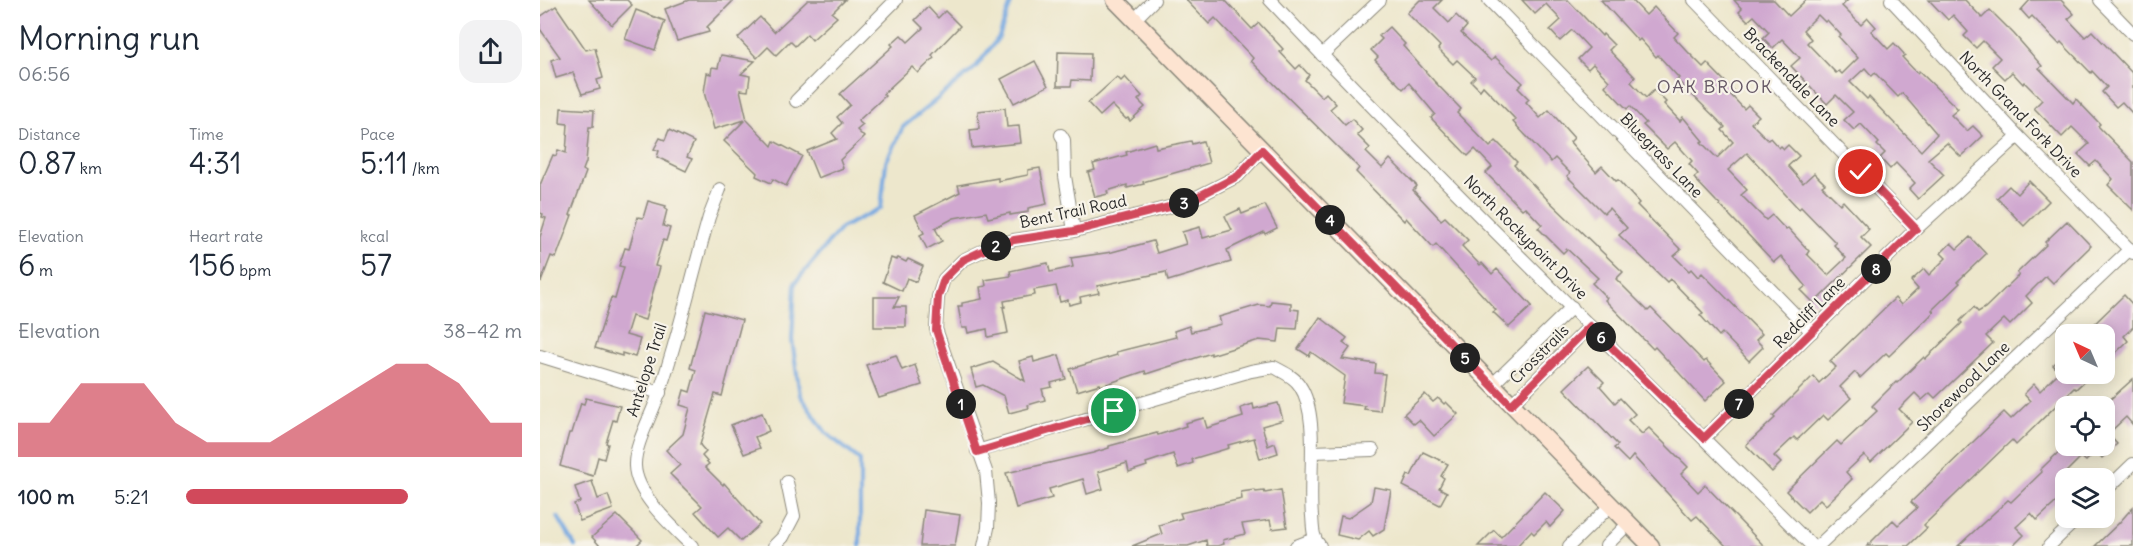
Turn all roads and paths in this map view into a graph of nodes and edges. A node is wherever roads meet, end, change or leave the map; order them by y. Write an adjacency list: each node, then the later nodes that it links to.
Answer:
1 (896, 0): 13 (street)
2 (1115, 0): 10 (main road)
3 (1154, 0): 10 (street)
4 (1270, 0): 12 (street, North Rockypoint Drive)
5 (1380, 0): 12 (street)
6 (1489, 0): 23 (street, Bluegrass Lane)
7 (1694, 0): 18 (street, Brackendale Lane)
8 (1891, 0): 15 (street, North Grand Fork Drive)
9 (2100, 0): 11 (street)
10 (1134, 20): 16 (main road)
11 (2133, 33)
12 (1322, 55): 21 (street, North Rockypoint Drive)
13 (796, 101)
14 (1061, 135): 19 (street)
15 (2018, 136): 18 (street, Redcliff Lane); 20 (street, North Grand Fork Drive)
16 (1262, 150): 19 (street, Bent Trail Road); 25 (main road)
17 (720, 189): 26 (street, Antelope Trail)
18 (1916, 229): 23 (street, Redcliff Lane)
19 (1074, 231): 30 (street, Bent Trail Road)
20 (2131, 251): 47 (street, Shorewood Lane)
21 (1572, 306): 22 (street, North Rockypoint Drive); 25 (street, Crosstrails)
22 (1590, 326): 27 (street, Crosstrails); 28 (street, North Rockypoint Drive)
23 (1812, 332): 28 (street, Redcliff Lane)
24 (540, 356): 26 (street)
25 (1492, 385): 27 (main road)
26 (660, 393): 39 (street, Antelope Trail)
27 (1511, 405): 35 (main road)
28 (1704, 438): 46 (street, North Rockypoint Drive)
29 (1373, 450): 31 (street)
30 (977, 452): 31 (street); 41 (street, Bent Trail Road)
31 (1312, 452): 38 (street)
32 (2133, 464): 33 (street)
33 (2115, 481)
34 (787, 482): 40 (street)
35 (1610, 506): 36 (main road); 43 (street)
36 (1628, 524): 44 (street); 45 (main road)
37 (2068, 528): 48 (street)
38 (1317, 543): 42 (street)
39 (692, 546)
40 (774, 546)
41 (984, 546)
42 (1296, 546)
43 (1569, 546)
44 (1606, 546)
45 (1651, 546)
46 (1812, 546)
47 (1818, 546)
48 (2049, 546)

